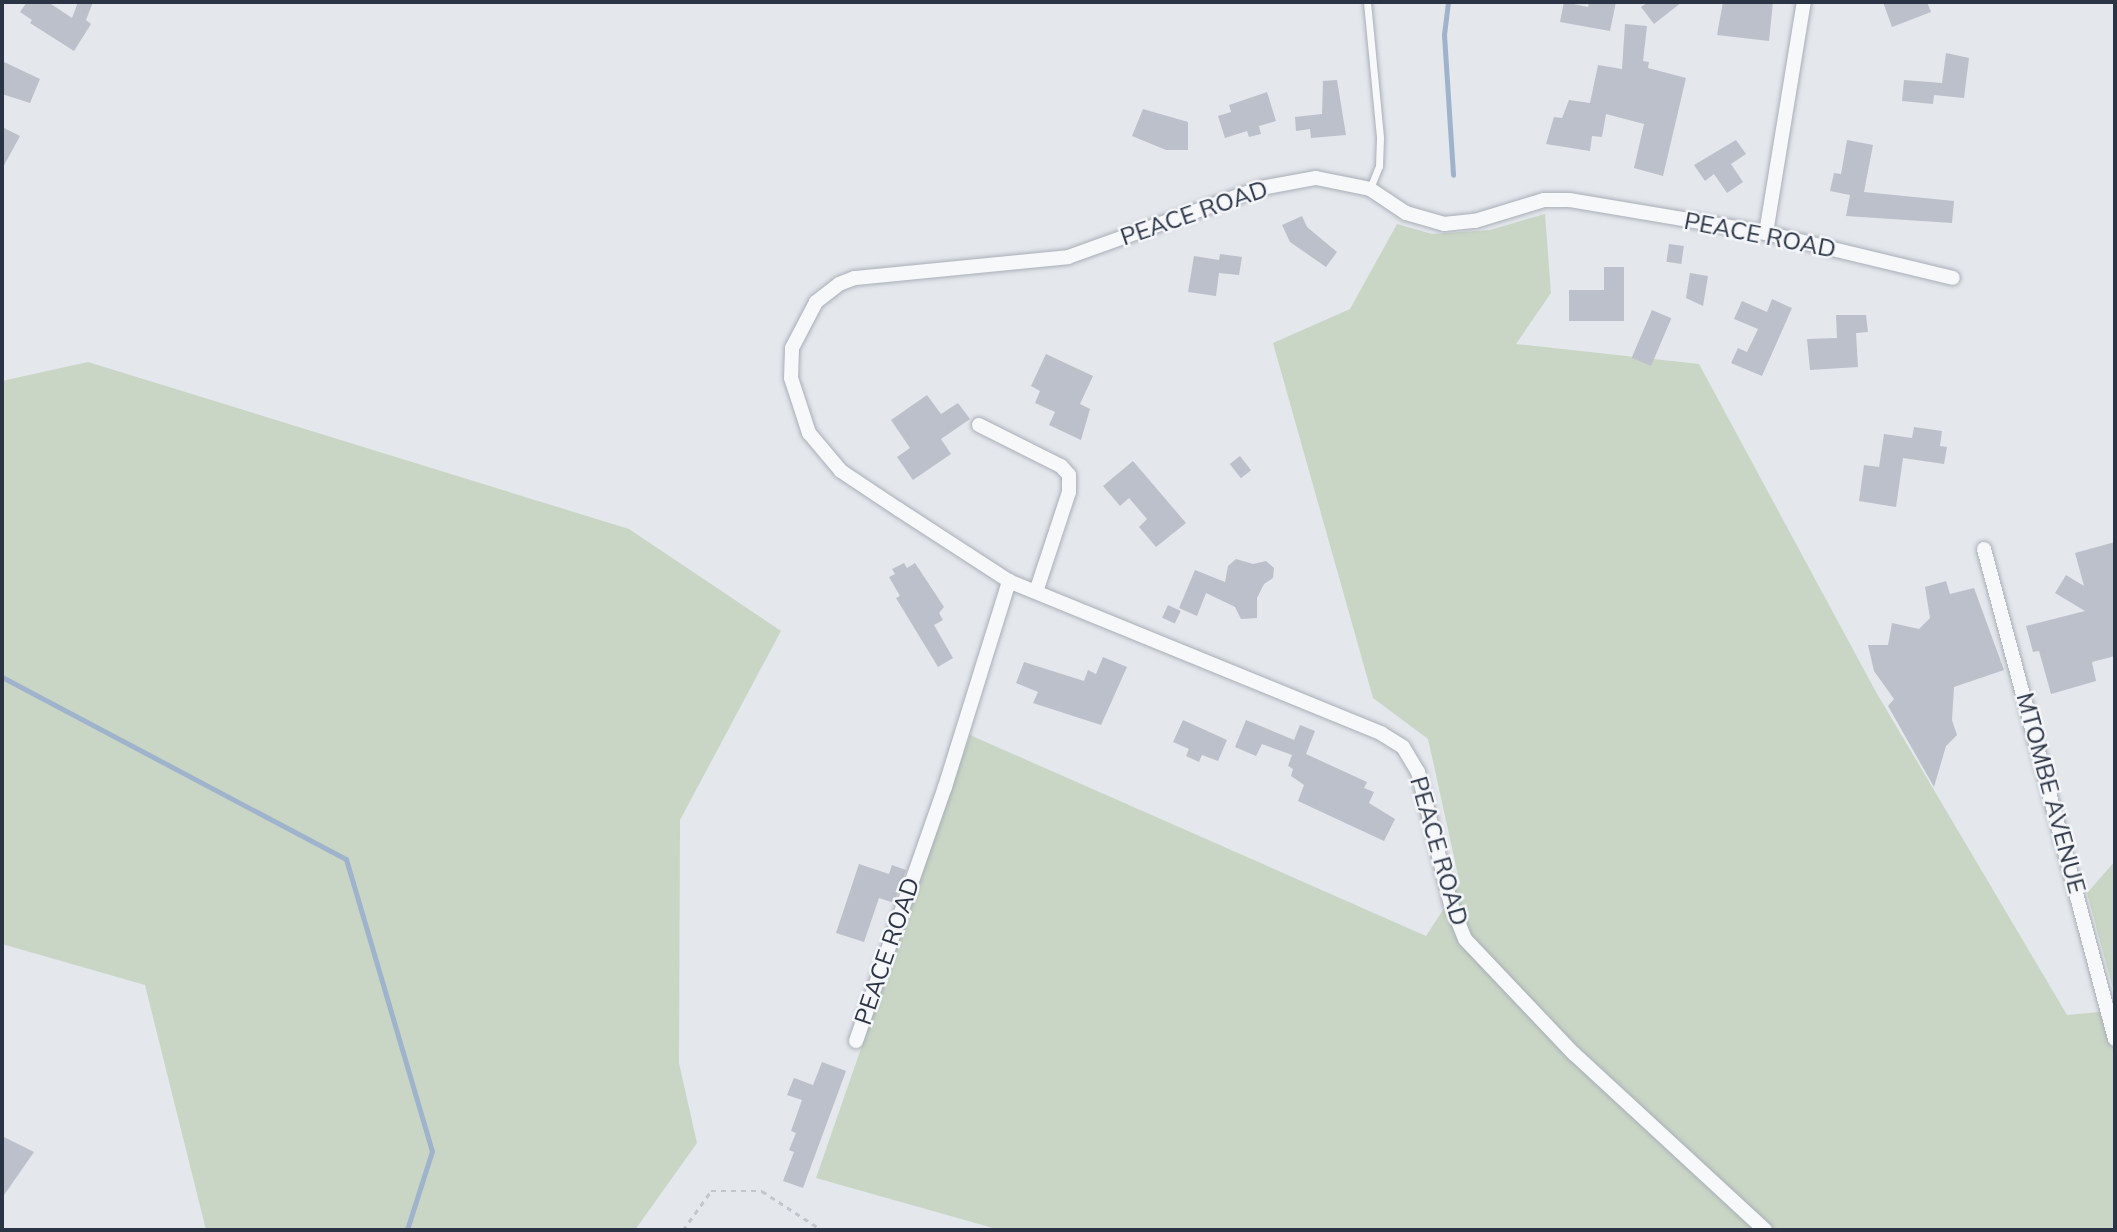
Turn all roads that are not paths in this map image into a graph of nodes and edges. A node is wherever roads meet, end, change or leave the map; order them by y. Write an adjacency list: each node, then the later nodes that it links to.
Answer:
1 (1367, 2): 3 (lane)
2 (1804, 2): 4 (street)
3 (1370, 189): 4 (street, PEACE ROAD); 8 (street, PEACE ROAD)
4 (1766, 233): 5 (street, PEACE ROAD)
5 (1953, 278)
6 (979, 425): 9 (street)
7 (1984, 549): 10 (street, MTOMBE AVENUE)
8 (1009, 581): 9 (street, PEACE ROAD); 11 (street, PEACE ROAD)
9 (1036, 592): 12 (street, PEACE ROAD)
10 (2115, 1039)
11 (856, 1041)
12 (1765, 1230)

